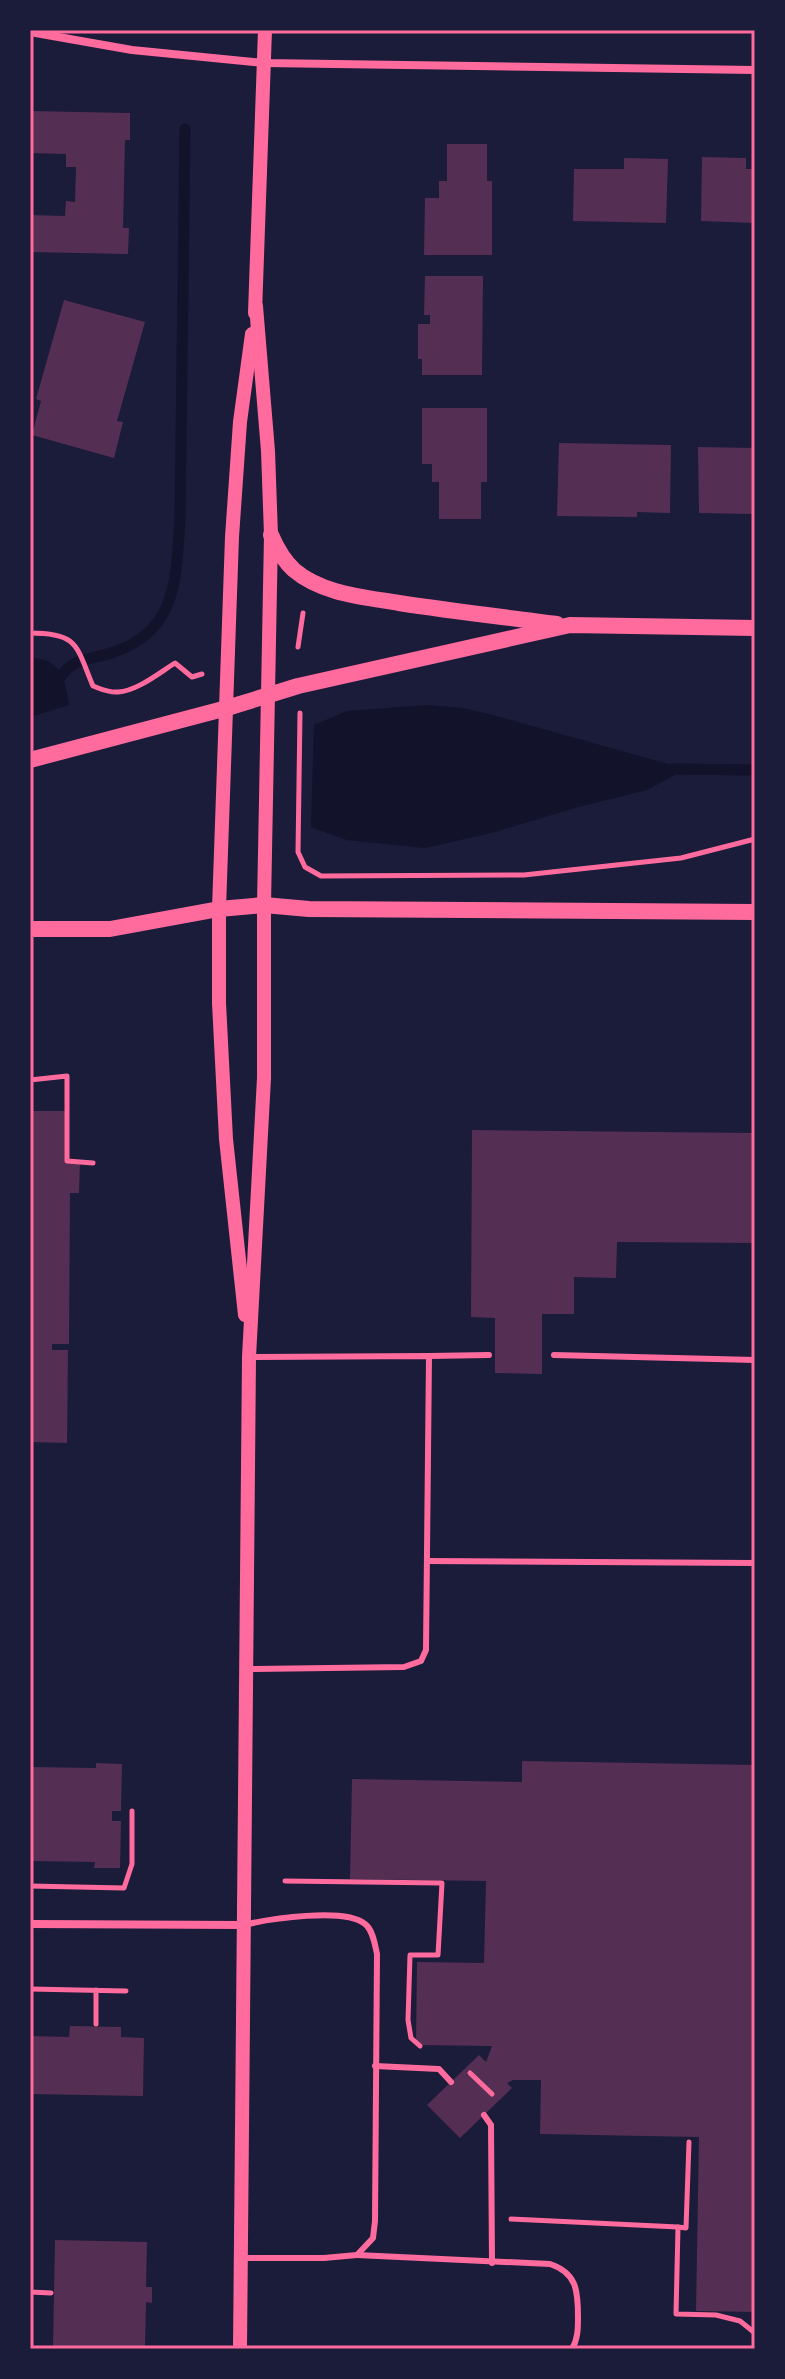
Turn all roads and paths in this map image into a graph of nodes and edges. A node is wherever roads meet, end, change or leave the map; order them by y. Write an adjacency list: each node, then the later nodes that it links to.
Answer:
1 (265, 30): 3 (street)
2 (30, 32): 3 (street)
3 (264, 63): 4 (street); 5 (street)
4 (755, 70)
5 (256, 306): 6 (street); 13 (street)
6 (271, 535): 8 (main road); 12 (street)
7 (303, 613): 11 (path)
8 (570, 625): 9 (main road); 14 (main road)
9 (755, 628)
10 (30, 633): 13 (path)
11 (298, 647): 12 (path); 14 (path)
12 (269, 654): 15 (street)
13 (229, 665): 16 (street)
14 (298, 686): 15 (main road); 18 (path)
15 (268, 694): 16 (main road); 19 (street)
16 (227, 708): 17 (main road); 20 (street)
17 (30, 760)
18 (755, 839)
19 (264, 905): 20 (main road); 21 (main road); 28 (street)
20 (219, 909): 22 (main road); 28 (street)
21 (755, 912)
22 (30, 929)
23 (30, 1080): 24 (path)
24 (93, 1163)
25 (489, 1355): 27 (lane)
26 (554, 1355): 29 (lane)
27 (429, 1356): 28 (lane); 30 (lane)
28 (249, 1357): 32 (street)
29 (755, 1360)
30 (427, 1561): 31 (lane); 32 (lane)
31 (755, 1563)
32 (247, 1669): 36 (street)
33 (132, 1811): 34 (path)
34 (30, 1886)
35 (30, 1924): 36 (street)
36 (244, 1925): 41 (lane); 50 (street)
37 (30, 1989): 38 (path)
38 (96, 1990): 39 (path); 40 (path)
39 (126, 1991)
40 (96, 2024)
41 (375, 2066): 43 (lane); 49 (lane)
42 (462, 2067): 44 (path)
43 (451, 2082)
44 (497, 2101)
45 (484, 2115): 51 (lane)
46 (689, 2142): 48 (path)
47 (511, 2204): 48 (path)
48 (678, 2227): 54 (path)
49 (357, 2255): 50 (lane); 51 (lane)
50 (241, 2258): 55 (street)
51 (492, 2263): 56 (lane)
52 (30, 2292): 53 (path)
53 (51, 2293)
54 (755, 2333)
55 (240, 2349)
56 (572, 2349)

